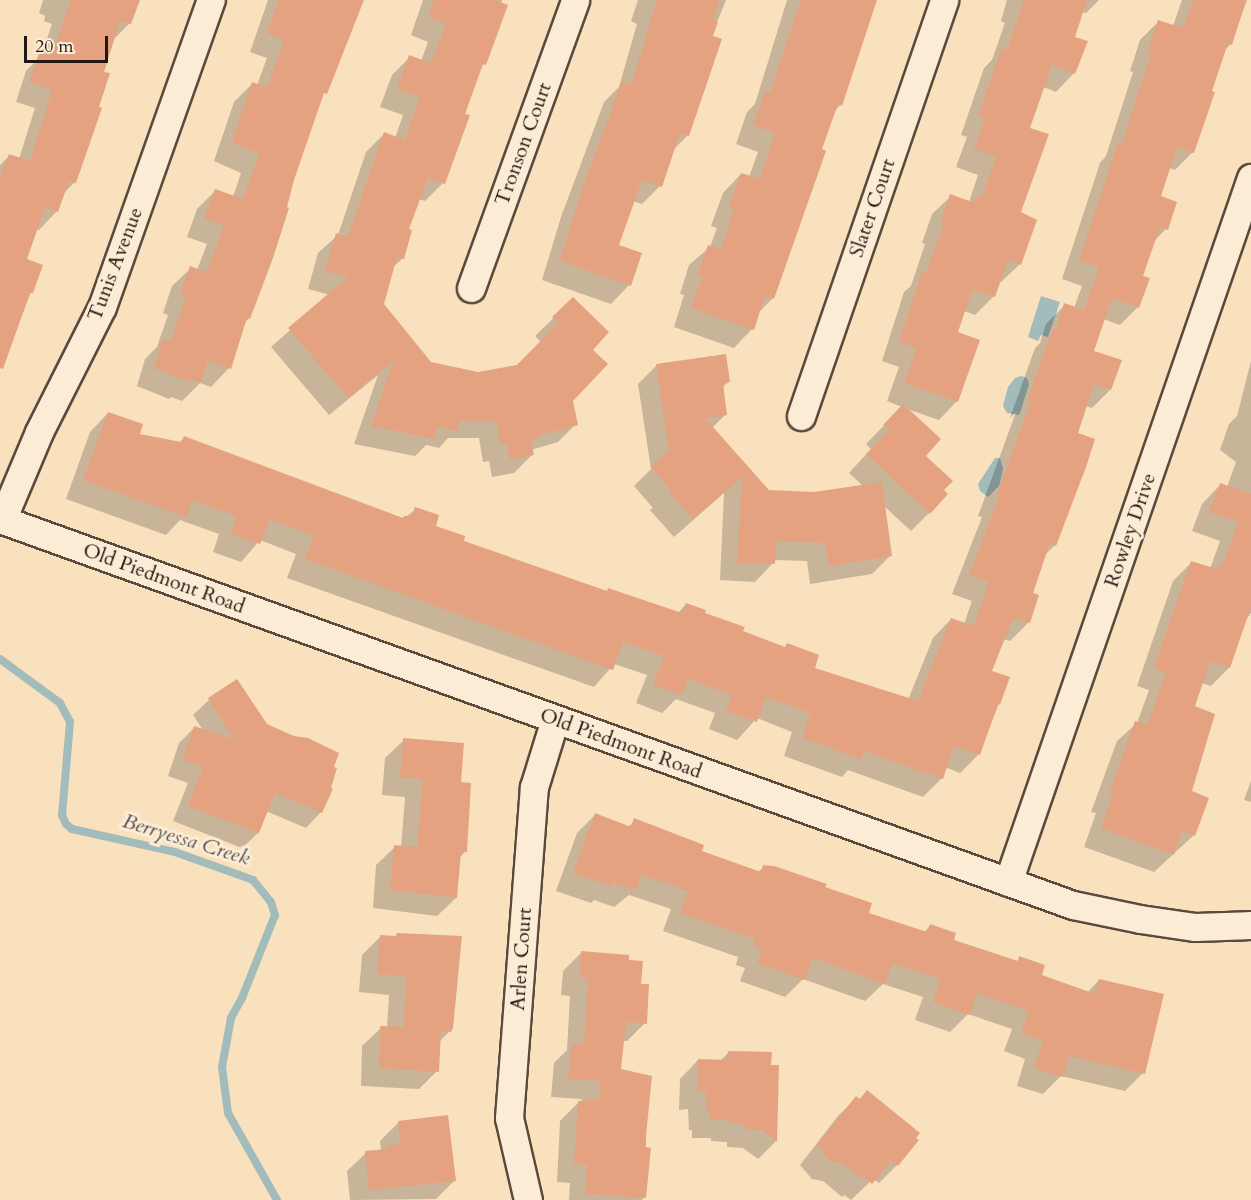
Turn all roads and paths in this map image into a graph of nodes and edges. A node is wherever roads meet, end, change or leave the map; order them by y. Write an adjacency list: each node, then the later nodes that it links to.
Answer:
1 (211, 0): 7 (street, Tunis Avenue)
2 (575, 0): 5 (street, Tronson Court)
3 (944, 0): 6 (street, Slater Court)
4 (1251, 178): 9 (street, Rowley Drive)
5 (471, 288)
6 (801, 416)
7 (1, 520): 8 (street, Old Piedmont Road)
8 (555, 719): 9 (street, Old Piedmont Road); 11 (street, Arlen Court)
9 (1008, 882): 10 (street, Old Piedmont Road)
10 (1251, 925)
11 (528, 1200)

